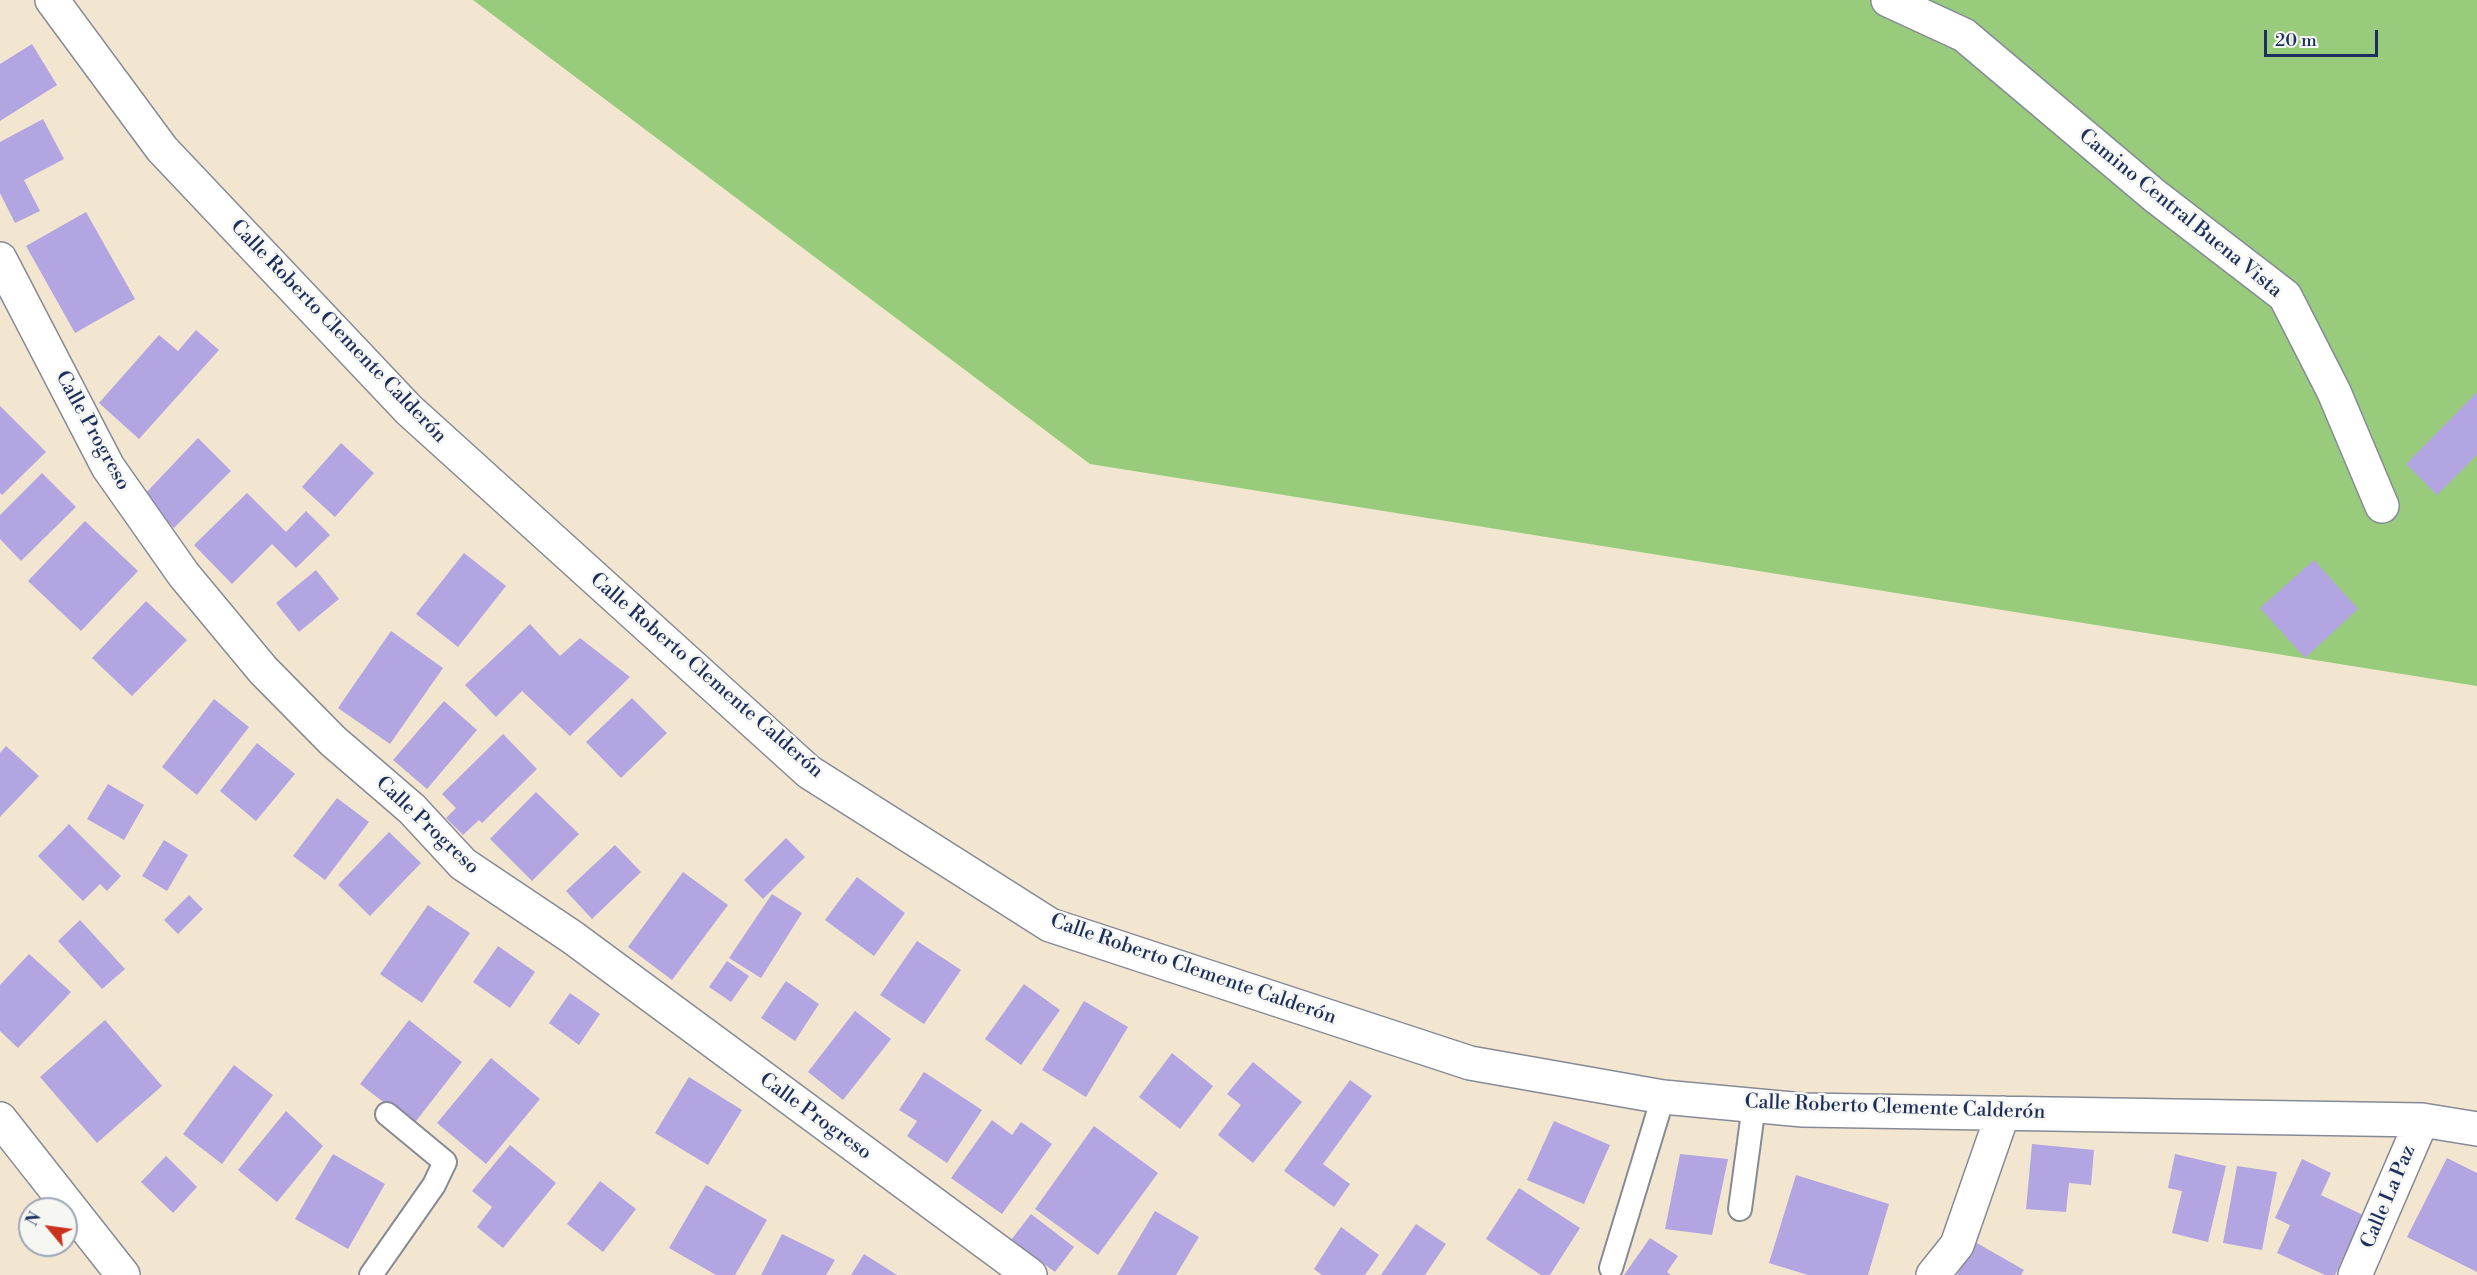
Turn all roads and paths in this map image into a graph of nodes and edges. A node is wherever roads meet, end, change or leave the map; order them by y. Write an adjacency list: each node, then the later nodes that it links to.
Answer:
1 (52, 0): 5 (street, Calle Roberto Clemente Calderón)
2 (1888, 0): 4 (street, Camino Central Buena Vista)
3 (0, 259): 16 (street, Calle Progreso)
4 (2382, 506)
5 (1663, 1096): 6 (street, Calle Roberto Clemente Calderón); 13 (lane)
6 (1754, 1105): 7 (street, Calle Roberto Clemente Calderón); 12 (lane)
7 (2003, 1113): 10 (street, Calle Roberto Clemente Calderón); 17 (street)
8 (387, 1114): 15 (lane)
9 (0, 1119): 14 (street)
10 (2422, 1120): 11 (street, Calle Roberto Clemente Calderón); 18 (street, Calle La Paz)
11 (2477, 1129)
12 (1740, 1209)
13 (1611, 1268)
14 (123, 1275)
15 (371, 1275)
16 (1030, 1275)
17 (1933, 1275)
18 (2355, 1275)

